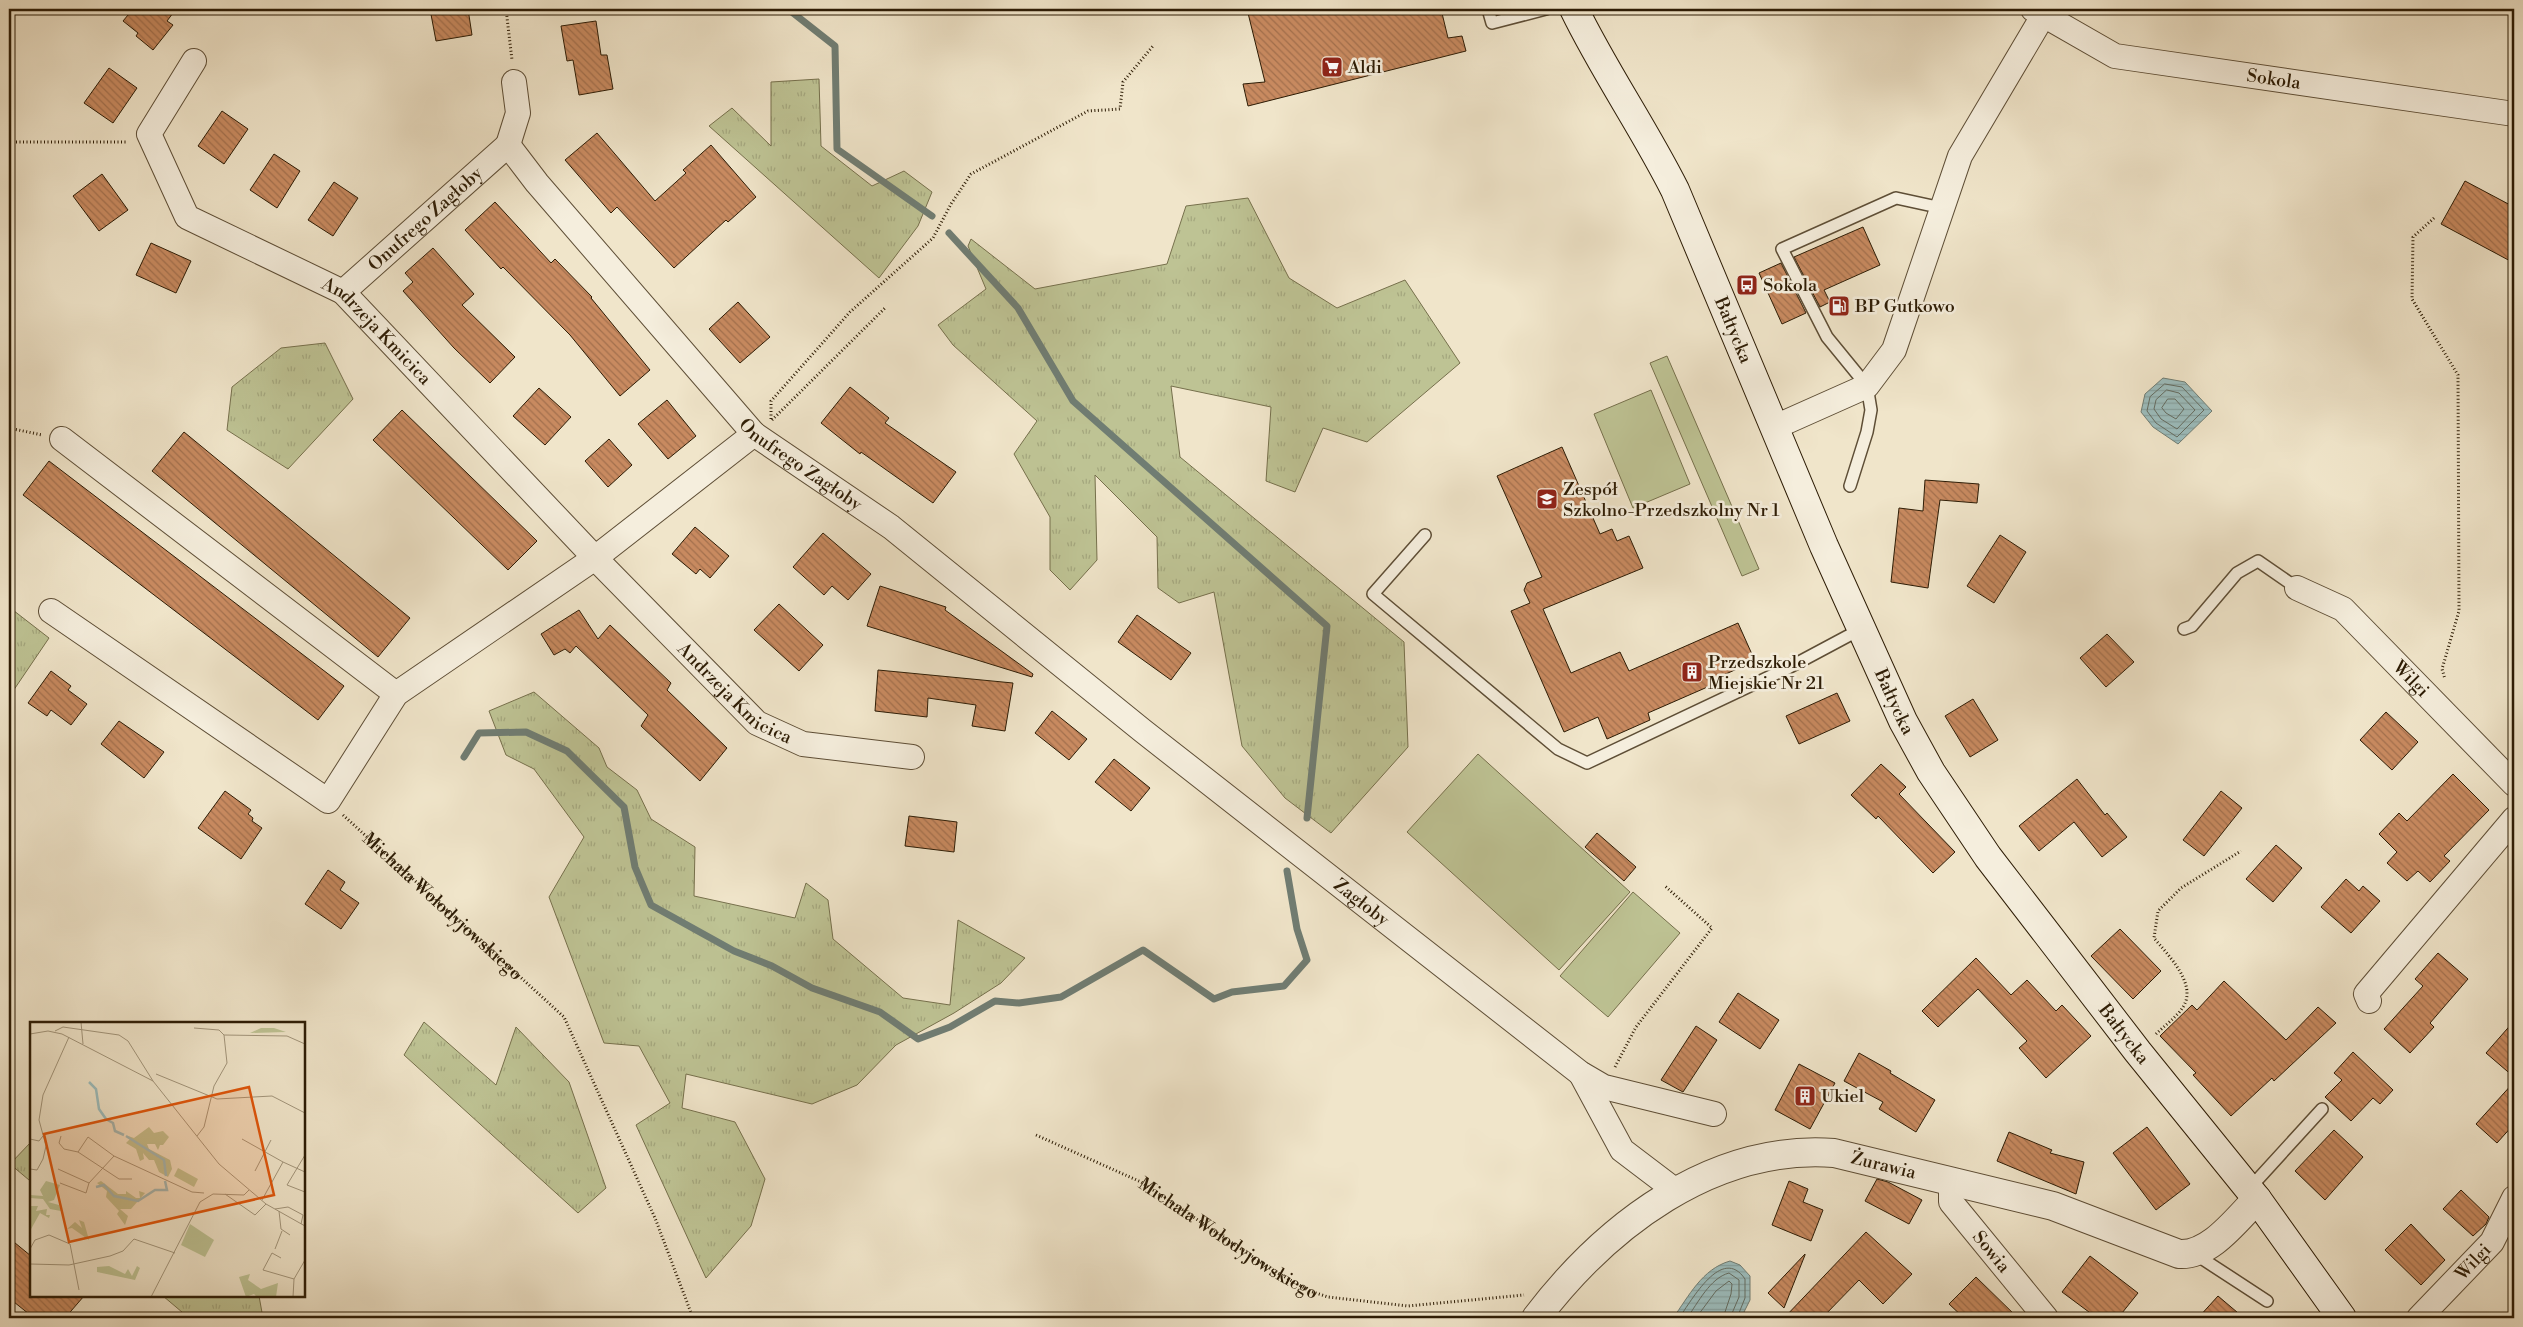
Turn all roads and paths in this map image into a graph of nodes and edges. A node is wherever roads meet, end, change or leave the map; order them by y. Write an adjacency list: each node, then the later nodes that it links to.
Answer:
1 (506, 9): 8 (path)
2 (1488, 9): 3 (lane)
3 (1546, 9)
4 (1574, 9): 19 (main road, Bałtycka)
5 (2041, 11): 9 (street, Sokola); 13 (street, Sokola)
6 (1153, 46): 18 (path)
7 (194, 61): 10 (street)
8 (514, 82): 12 (street)
9 (2514, 114)
10 (149, 134): 11 (path); 15 (street, Andrzeja Kmicica)
11 (9, 142)
12 (508, 145): 15 (street, Onufrego Zagłoby); 18 (street, Onufrego Zagłoby)
13 (1942, 208): 17 (street, Sokola); 17 (lane)
14 (2434, 218): 29 (path)
15 (343, 292): 24 (street, Andrzeja Kmicica)
16 (886, 307): 18 (path)
17 (1867, 386): 19 (street, Sokola); 22 (lane)
18 (762, 427): 24 (street); 31 (street, Onufrego Zagłoby)
19 (1775, 427): 27 (main road, Bałtycka)
20 (9, 428): 21 (path)
21 (62, 439): 30 (street)
22 (1850, 486)
23 (1425, 535): 27 (lane)
24 (595, 558): 30 (street); 32 (street, Andrzeja Kmicica)
25 (2297, 588): 28 (lane); 33 (street, Wilgi)
26 (51, 611): 34 (street)
27 (1861, 629): 39 (main road, Bałtycka)
28 (2184, 630)
29 (2447, 688)
30 (396, 694): 34 (street)
31 (1143, 731): 40 (street, Zagłoby)
32 (912, 757)
33 (2514, 784)
34 (328, 801): 52 (path, Michała Wołodyjowskiego)
35 (2514, 819): 38 (street)
36 (2242, 851): 39 (path)
37 (1665, 886): 41 (path)
38 (2369, 1001)
39 (2138, 1052): 47 (main road, Bałtycka)
40 (1580, 1073): 41 (street, Zagłoby); 46 (street, Zagłoby)
41 (1604, 1087): 43 (street, Zagłoby)
42 (2322, 1109): 47 (lane)
43 (1714, 1114)
44 (1036, 1135): 51 (path, Michała Wołodyjowskiego)
45 (1951, 1180): 46 (main road, Żurawia); 49 (main road, Żurawia); 53 (street, Sowia)
46 (1676, 1191): 51 (main road, Żurawia)
47 (2253, 1194): 49 (main road); 54 (main road, Bałtycka)
48 (2514, 1198): 55 (street, Wilgi)
49 (2194, 1253): 50 (lane)
50 (2267, 1301)
51 (1542, 1310)
52 (693, 1318)
53 (2046, 1318)
54 (2342, 1318)
55 (2419, 1318)

